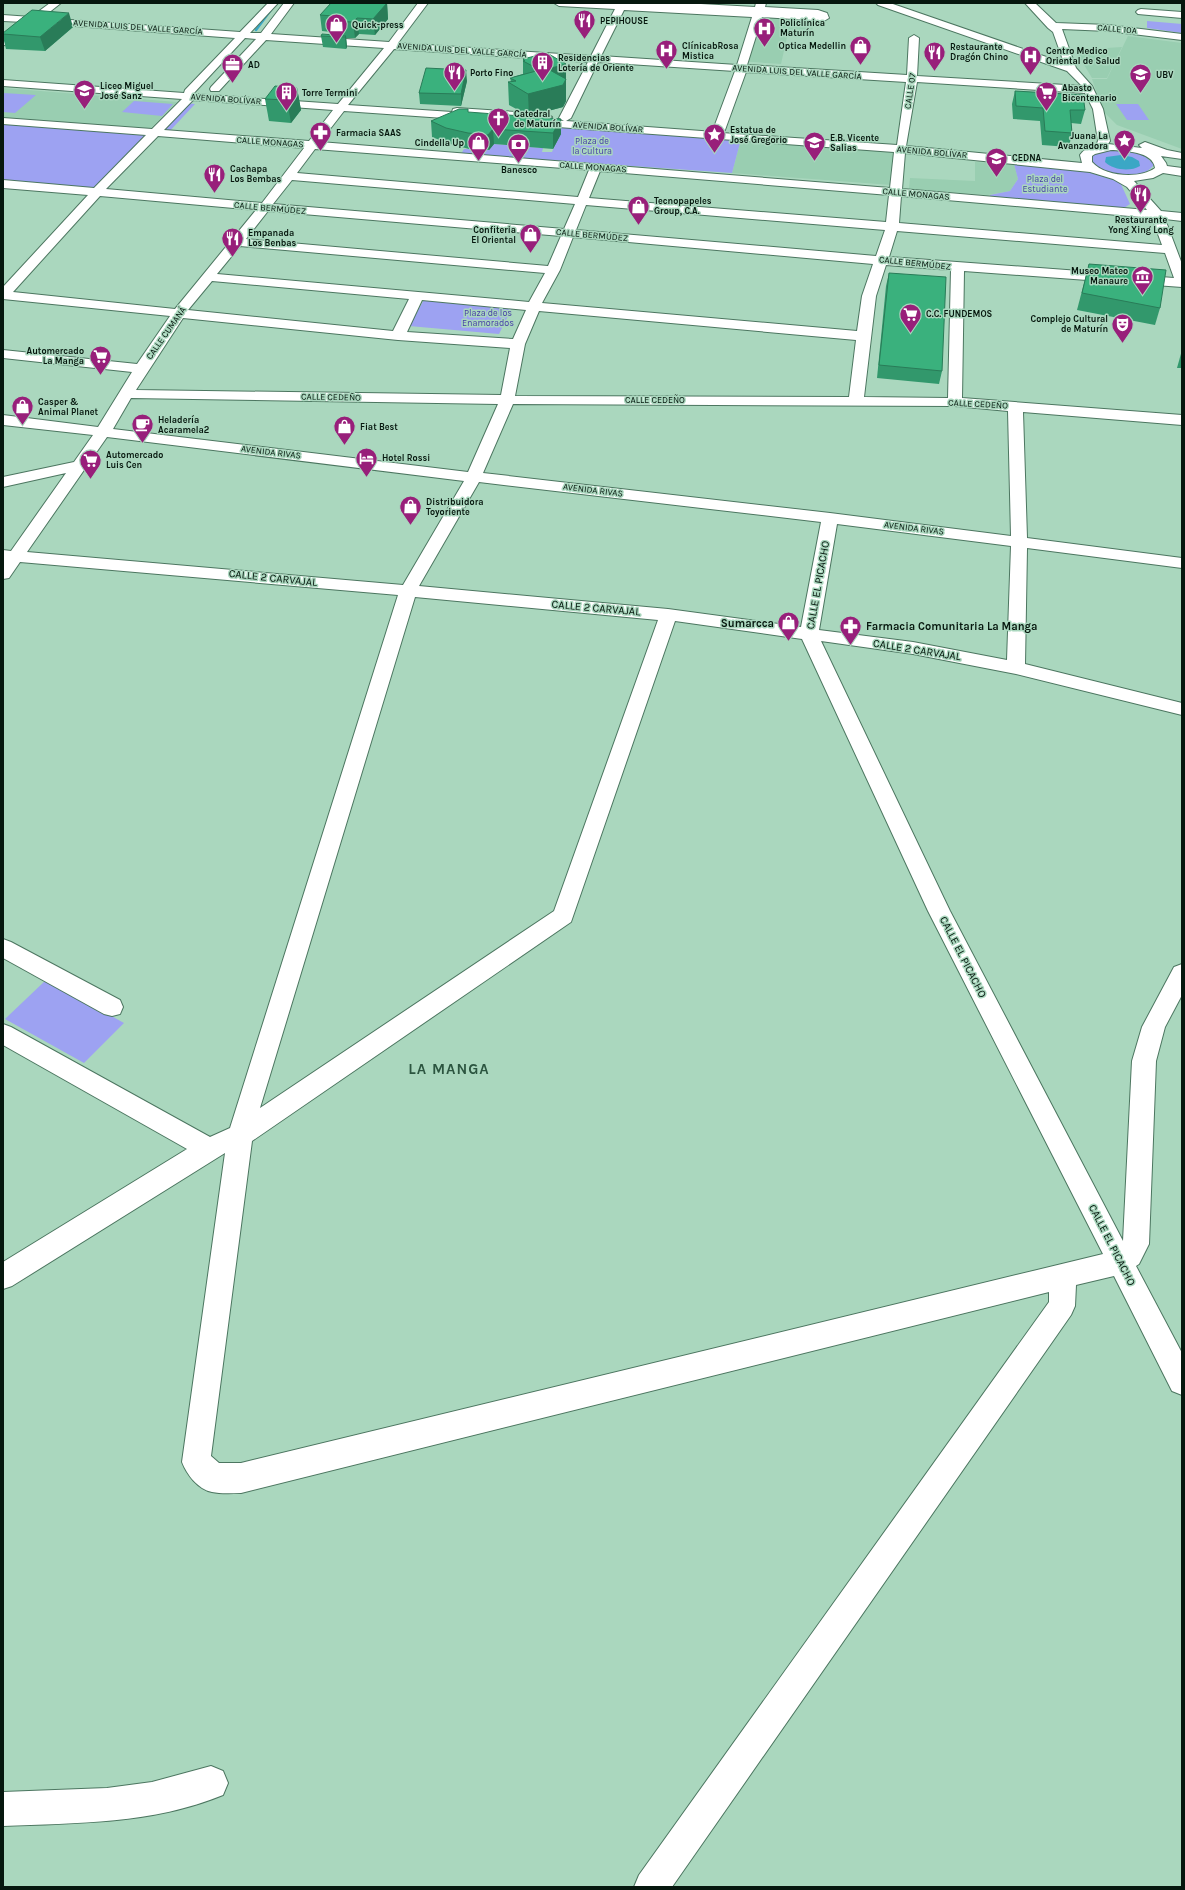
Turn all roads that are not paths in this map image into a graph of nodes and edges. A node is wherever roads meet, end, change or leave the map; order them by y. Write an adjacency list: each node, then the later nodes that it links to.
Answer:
1 (56, 3): 14 (street)
2 (272, 3): 16 (street)
3 (289, 3): 18 (street)
4 (423, 3): 23 (street, CALLE CUMANÁ)
5 (559, 3): 8 (street)
6 (881, 3): 26 (street)
7 (1030, 3): 15 (street)
8 (624, 4): 10 (street); 24 (street)
9 (1142, 7): 12 (street); 17 (street)
10 (759, 9): 10 (street); 25 (street)
11 (3, 14): 14 (street, AVENIDA LUIS DEL VALLE GARCÍA)
12 (1182, 15)
13 (3, 18): 14 (street, AVENIDA LUIS DEL VALLE GARCÍA)
14 (36, 18): 16 (street, AVENIDA LUIS DEL VALLE GARCÍA); 22 (street)
15 (1055, 29): 17 (street, CALLE 10A); 21 (street, CALLE 10A); 26 (street)
16 (246, 32): 18 (street, AVENIDA LUIS DEL VALLE GARCÍA); 32 (street)
17 (1142, 32): 19 (street, CALLE 10A)
18 (265, 34): 23 (street, AVENIDA LUIS DEL VALLE GARCÍA); 31 (street)
19 (1182, 37)
20 (914, 38): 27 (street, CALLE 07)
21 (1182, 40)
22 (3, 43)
23 (392, 44): 24 (street, AVENIDA LUIS DEL VALLE GARCÍA); 24 (street, AVENIDA LUIS DEL VALLE GARCÍA); 33 (street, CALLE CUMANÁ)
24 (597, 57): 25 (street, AVENIDA LUIS DEL VALLE GARCÍA); 35 (street)
25 (742, 66): 27 (street, AVENIDA LUIS DEL VALLE GARCÍA); 38 (street)
26 (1071, 69): 30 (street)
27 (912, 77): 30 (street, AVENIDA LUIS DEL VALLE GARCÍA); 42 (street, CALLE 07)
28 (3, 78): 32 (street, AVENIDA BOLÍVAR)
29 (3, 83): 32 (street, AVENIDA BOLÍVAR)
30 (1088, 88): 34 (street)
31 (215, 89)
32 (190, 94): 33 (street, AVENIDA BOLÍVAR); 39 (street)
33 (342, 105): 35 (street, AVENIDA BOLÍVAR); 41 (street, CALLE CUMANÁ); 42 (street, AVENIDA BOLÍVAR)
34 (1098, 109): 37 (street); 43 (street)
35 (566, 118): 38 (street, AVENIDA BOLÍVAR)
36 (3, 121): 39 (street, CALLE MONAGAS)
37 (1110, 126)
38 (719, 130): 42 (street, AVENIDA BOLÍVAR)
39 (156, 133): 41 (street, CALLE MONAGAS); 57 (street)
40 (1122, 135): 46 (street)
41 (312, 145): 48 (street, CALLE MONAGAS); 52 (street, CALLE CUMANÁ)
42 (901, 146): 44 (street, AVENIDA BOLÍVAR); 49 (street, AVENIDA BOLÍVAR); 58 (street, CALLE 07)
43 (1100, 148): 44 (street); 45 (street)
44 (1086, 155): 49 (street)
45 (1154, 156): 47 (street); 50 (street)
46 (1182, 156)
47 (1182, 164)
48 (596, 167): 58 (street, CALLE MONAGAS); 59 (street)
49 (1094, 169): 53 (street, AVENIDA BOLÍVAR)
50 (1161, 169): 51 (street); 54 (street)
51 (1182, 172)
52 (288, 176): 59 (street); 60 (street, CALLE CUMANÁ)
53 (1116, 177): 54 (street); 56 (street)
54 (1142, 177): 56 (street)
55 (3, 184): 57 (street, CALLE BERMÚDEZ)
56 (1131, 184): 61 (street)
57 (97, 192): 60 (street, CALLE BERMÚDEZ); 72 (street)
58 (896, 192): 61 (street, CALLE MONAGAS); 63 (street, CALLE 07)
59 (581, 200): 63 (street); 64 (street)
60 (264, 208): 64 (street, CALLE BERMÚDEZ); 65 (street, CALLE CUMANÁ)
61 (1157, 214): 62 (street, CALLE MONAGAS); 66 (street)
62 (1182, 217)
63 (892, 228): 66 (street); 67 (street, CALLE 07)
64 (567, 233): 67 (street, CALLE BERMÚDEZ); 69 (street)
65 (236, 242): 69 (street); 70 (street, CALLE CUMANÁ)
66 (1171, 250): 71 (street)
67 (882, 259): 68 (street, CALLE BERMÚDEZ); 77 (street, CALLE 07)
68 (958, 267): 71 (street, CALLE BERMÚDEZ); 84 (street)
69 (553, 270): 74 (street)
70 (207, 277): 73 (street); 75 (street, CALLE CUMANÁ)
71 (1182, 282)
72 (3, 295): 75 (street)
73 (417, 296): 74 (street); 76 (street)
74 (534, 306): 77 (street); 78 (street)
75 (180, 312): 76 (street); 80 (street, CALLE CUMANÁ)
76 (398, 336): 78 (street)
77 (863, 336): 83 (street, CALLE 07)
78 (518, 344): 82 (street)
79 (3, 354): 80 (street)
80 (141, 369): 81 (street, CALLE CUMANÁ)
81 (126, 394): 82 (street, CALLE CEDEÑO); 88 (street, CALLE CUMANÁ)
82 (508, 400): 83 (street, CALLE CEDEÑO); 90 (street)
83 (856, 401): 84 (street, CALLE CEDEÑO)
84 (955, 402): 85 (street, CALLE CEDEÑO)
85 (1015, 406): 87 (street, CALLE CEDEÑO); 93 (street)
86 (3, 420): 88 (street, AVENIDA RIVAS)
87 (1182, 420)
88 (104, 432): 89 (street, CALLE CUMANÁ); 90 (street, AVENIDA RIVAS)
89 (80, 465): 91 (street); 94 (street, CALLE CUMANÁ)
90 (474, 477): 92 (street, AVENIDA RIVAS); 97 (street)
91 (3, 482)
92 (830, 518): 93 (street, AVENIDA RIVAS); 99 (street, CALLE EL PICACHO)
93 (1019, 542): 95 (street, AVENIDA RIVAS); 100 (street)
94 (10, 556): 96 (street, CALLE CUMANÁ); 97 (street, CALLE 2 CARVAJAL)
95 (1182, 563)
96 (3, 574)
97 (408, 591): 98 (street, CALLE 2 CARVAJAL); 106 (street)
98 (668, 615): 99 (street, CALLE 2 CARVAJAL); 106 (street)
99 (809, 634): 100 (street, CALLE 2 CARVAJAL); 108 (street, CALLE EL PICACHO)
100 (1016, 668): 101 (street, CALLE 2 CARVAJAL)
101 (1182, 709)
102 (3, 948): 104 (street)
103 (1182, 972): 108 (street)
104 (112, 1007)
105 (3, 1034): 107 (street)
106 (240, 1135): 107 (street); 109 (street)
107 (209, 1149): 110 (street)
108 (1121, 1262): 109 (street); 111 (street, CALLE EL PICACHO)
109 (1063, 1276): 114 (street)
110 (3, 1277)
111 (1182, 1381)
112 (211, 1783): 113 (street)
113 (3, 1809)
114 (651, 1887)

